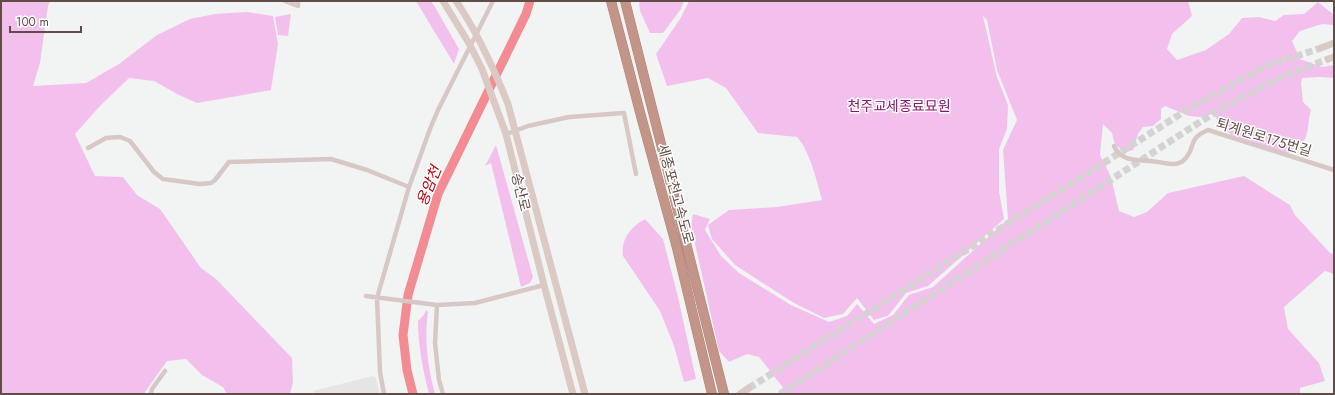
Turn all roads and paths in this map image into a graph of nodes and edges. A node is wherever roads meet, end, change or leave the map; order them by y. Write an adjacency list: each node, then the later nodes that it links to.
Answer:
1 (285, 1): 2 (street)
2 (298, 1)
3 (443, 1): 10 (street, 송산로)
4 (456, 1): 8 (street, 송산로)
5 (493, 1): 8 (street)
6 (611, 1): 26 (highway, 세종포천고속도로)
7 (625, 1): 25 (highway, 세종포천고속도로)
8 (476, 34): 10 (street); 12 (street, 송산로)
9 (1334, 43): 11 (street)
10 (470, 45): 13 (street, 송산로); 18 (street)
11 (1321, 48)
12 (516, 130): 13 (street); 17 (street); 31 (street, 송산로)
13 (506, 134): 19 (street, 송산로)
14 (1114, 146): 16 (street, 퇴계원로175번길)
15 (88, 148): 18 (street)
16 (1334, 170)
17 (636, 174)
18 (409, 187): 21 (street)
19 (544, 285): 22 (street); 30 (street, 송산로)
20 (366, 296): 21 (street)
21 (377, 298): 22 (street); 28 (street)
22 (437, 305): 29 (street)
23 (165, 371): 27 (street)
24 (749, 388): 32 (street)
25 (723, 390)
26 (711, 392)
27 (151, 394)
28 (384, 394)
29 (443, 394)
30 (573, 394)
31 (585, 394)
32 (740, 394)

